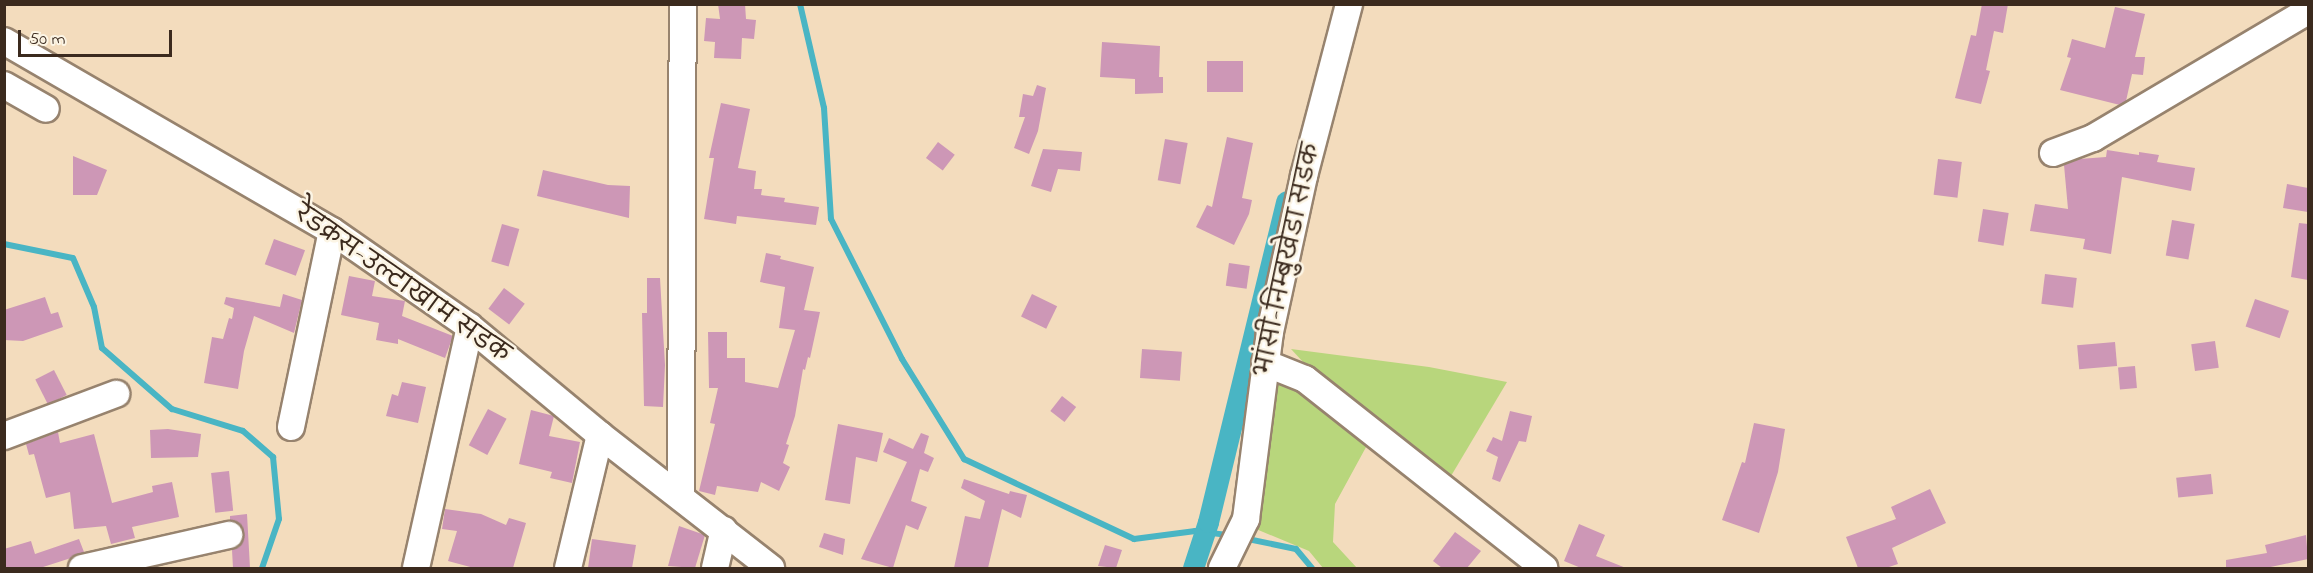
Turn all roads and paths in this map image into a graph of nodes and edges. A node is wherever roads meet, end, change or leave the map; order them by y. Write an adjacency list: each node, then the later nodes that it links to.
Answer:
1 (683, 4): 15 (street)
2 (1349, 4): 10 (street, भांसी-निम्बुखेडा सडक)
3 (2308, 11): 7 (street)
4 (4, 41): 8 (street, रेडक्रस-उल्टाखाम सडक)
5 (4, 85): 6 (street)
6 (46, 109)
7 (2053, 153)
8 (332, 231): 9 (street, रेडक्रस-उल्टाखाम सडक); 12 (street)
9 (470, 327): 13 (street, रेडक्रस-उल्टाखाम सडक); 19 (street)
10 (1265, 363): 23 (street, भांसी-निम्बुखेडा सडक); 24 (street)
11 (116, 394): 14 (street)
12 (291, 427)
13 (600, 435): 15 (street, रेडक्रस-उल्टाखाम सडक); 20 (street)
14 (4, 436)
15 (681, 497): 16 (street, रेडक्रस-उल्टाखाम सडक)
16 (724, 530): 21 (street); 22 (street, रेडक्रस-उल्टाखाम सडक)
17 (229, 535): 18 (street)
18 (82, 568)
19 (416, 568)
20 (568, 568)
21 (715, 568)
22 (771, 568)
23 (1222, 568)
24 (1544, 568)

